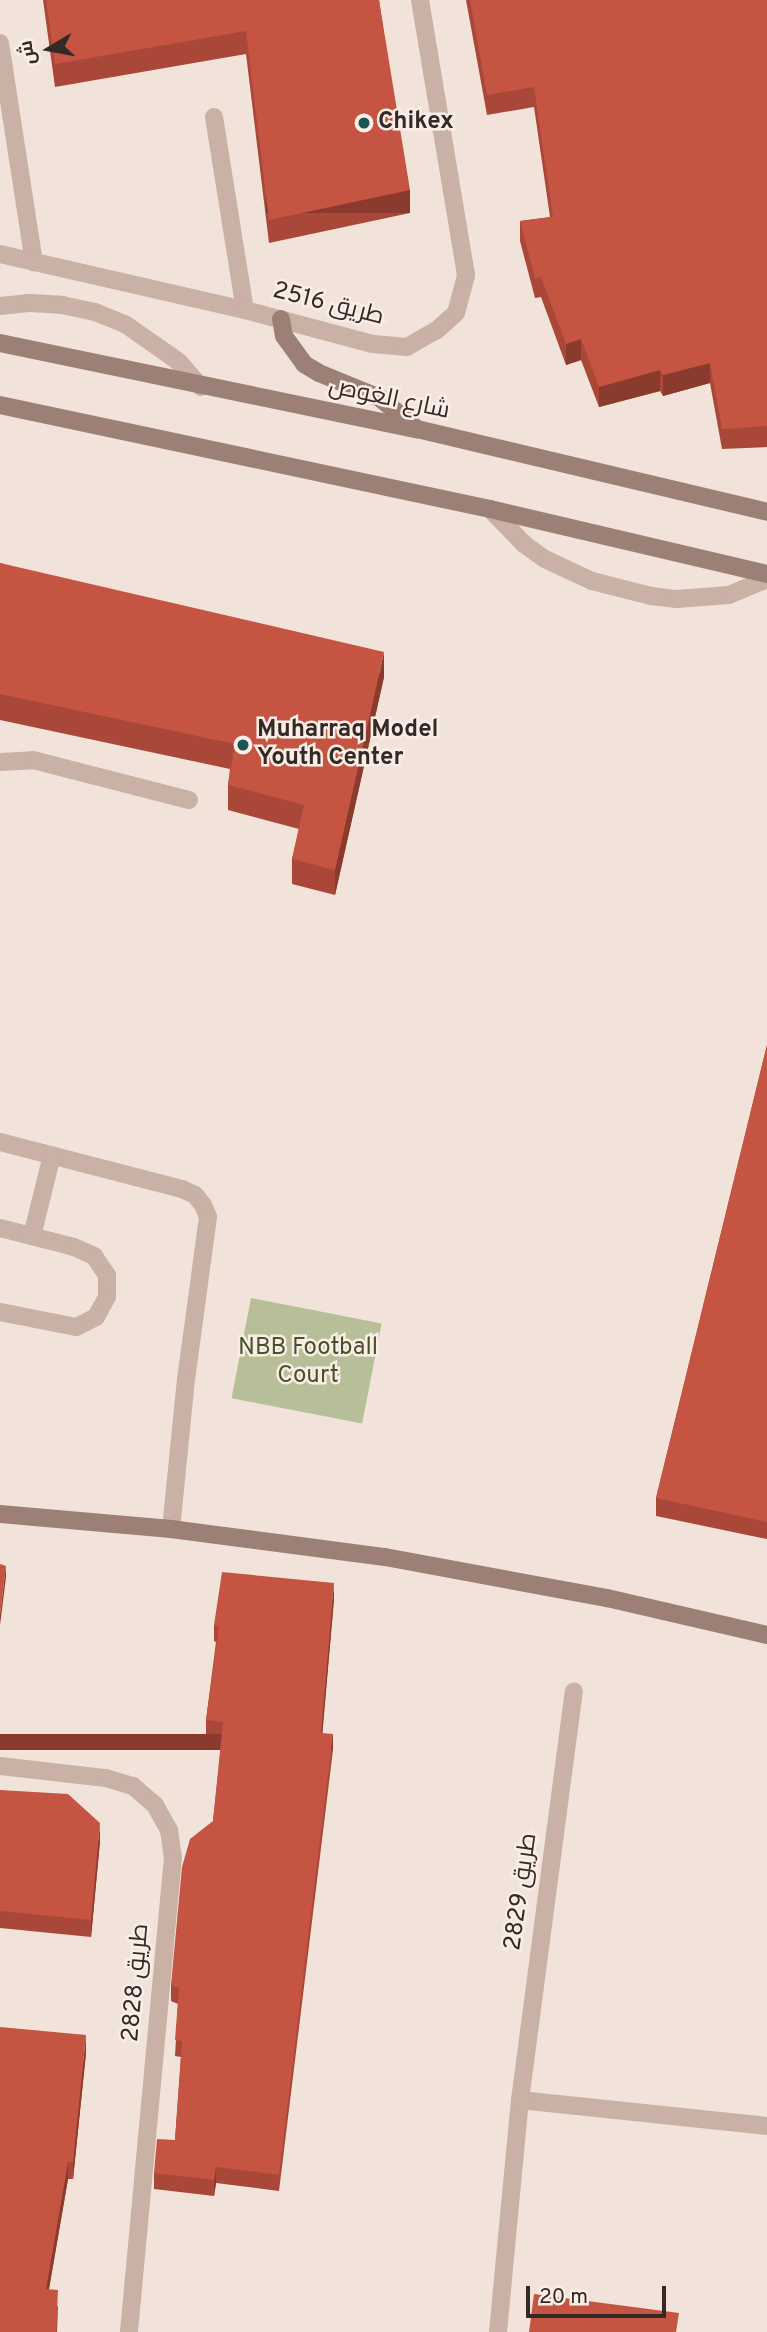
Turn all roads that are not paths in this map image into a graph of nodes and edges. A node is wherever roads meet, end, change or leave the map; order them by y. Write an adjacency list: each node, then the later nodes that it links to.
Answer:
1 (420, 0): 8 (street, طريق 2516)
2 (0, 43): 5 (street)
3 (214, 117): 7 (street)
4 (0, 254): 5 (street, طريق 2516)
5 (34, 262): 7 (street, طريق 2516)
6 (0, 306): 10 (street)
7 (245, 310): 8 (street, طريق 2516)
8 (281, 319): 12 (main road)
9 (0, 343): 10 (main road, شارع الغوص)
10 (201, 387): 12 (main road, شارع الغوص)
11 (0, 405): 13 (main road)
12 (417, 429): 14 (main road, شارع الغوص)
13 (490, 509): 15 (main road); 16 (street)
14 (767, 512)
15 (767, 573)
16 (767, 579)
17 (0, 762): 18 (street)
18 (189, 800)
19 (0, 1142): 20 (street)
20 (52, 1155): 22 (street); 25 (street)
21 (0, 1228): 22 (street)
22 (32, 1236): 23 (street)
23 (0, 1312)
24 (0, 1514): 25 (main road)
25 (172, 1529): 26 (main road)
26 (767, 1635)
27 (574, 1692): 29 (street, طريق 2829)
28 (0, 1766): 31 (street, طريق 2828)
29 (520, 2100): 30 (street); 32 (street, طريق 2829)
30 (767, 2126)
31 (129, 2332)
32 (498, 2332)

